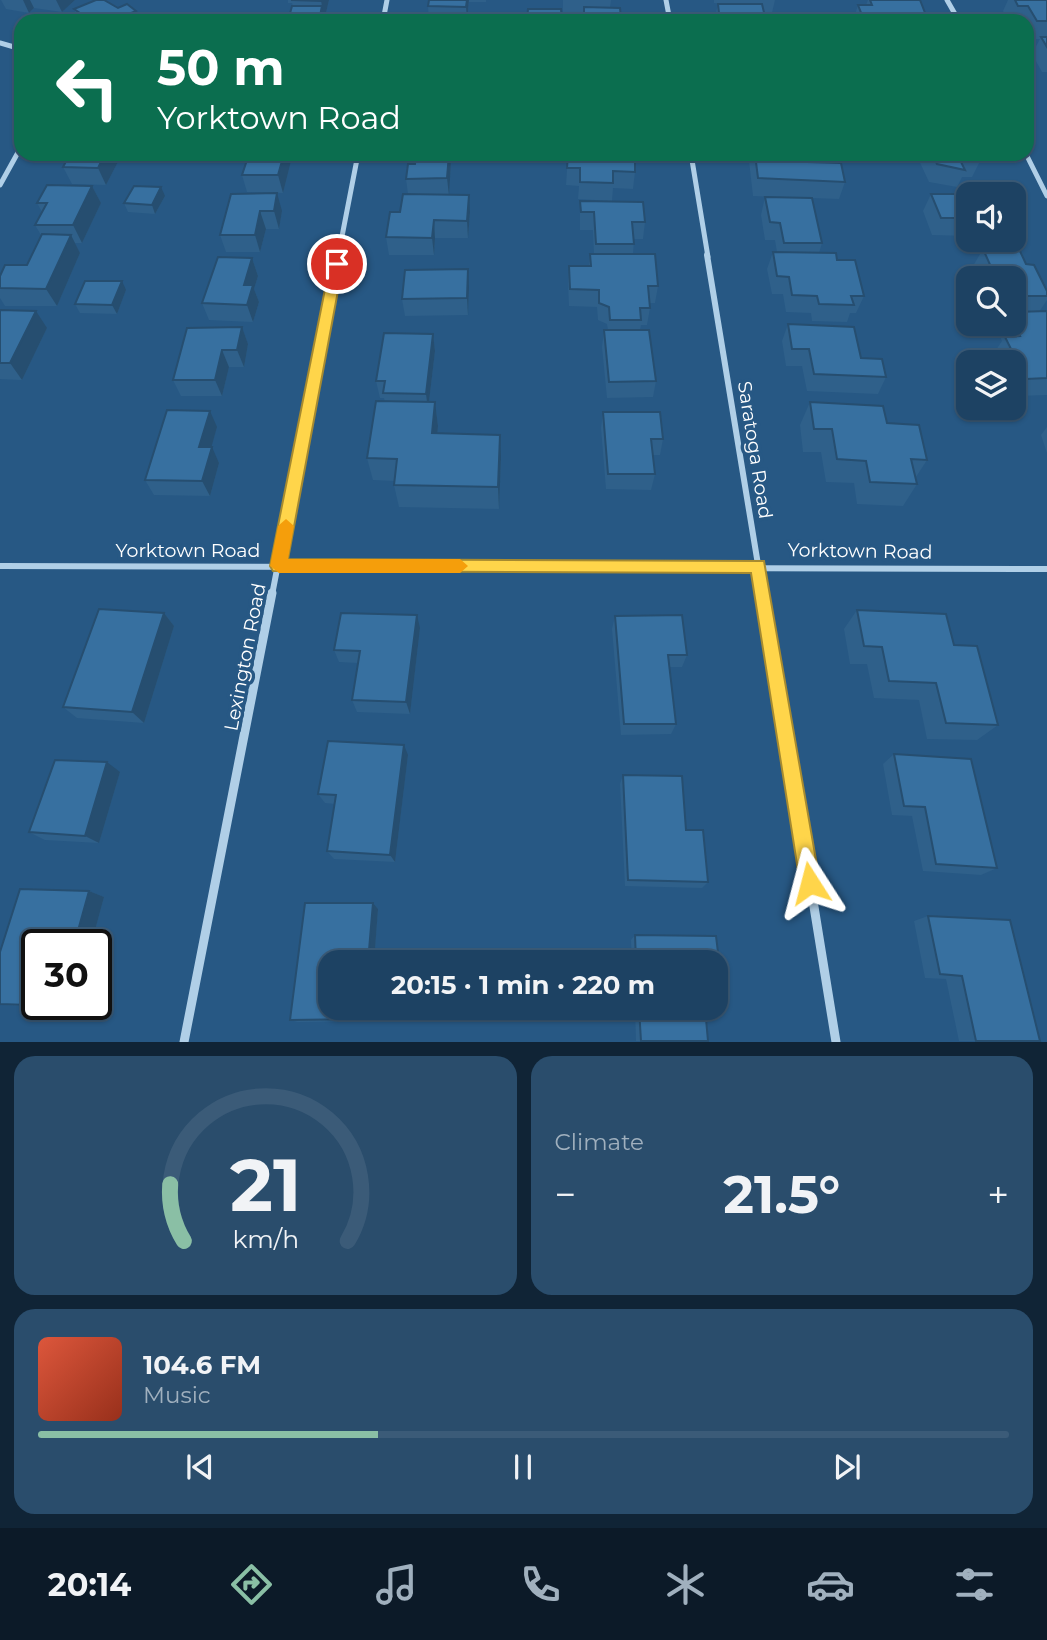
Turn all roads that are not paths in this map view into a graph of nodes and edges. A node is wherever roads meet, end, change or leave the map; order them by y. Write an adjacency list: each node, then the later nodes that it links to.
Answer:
1 (14, 160): 5 (street)
2 (357, 161): 8 (street, Lexington Road)
3 (692, 161): 9 (street, Saratoga Road)
4 (1030, 161): 6 (street)
5 (0, 185)
6 (1047, 196)
7 (0, 566): 8 (street, Yorktown Road)
8 (279, 566): 9 (street, Yorktown Road); 11 (street, Lexington Road)
9 (758, 566): 10 (street, Yorktown Road); 12 (street, Saratoga Road)
10 (1047, 569)
11 (184, 1041)
12 (836, 1041)

